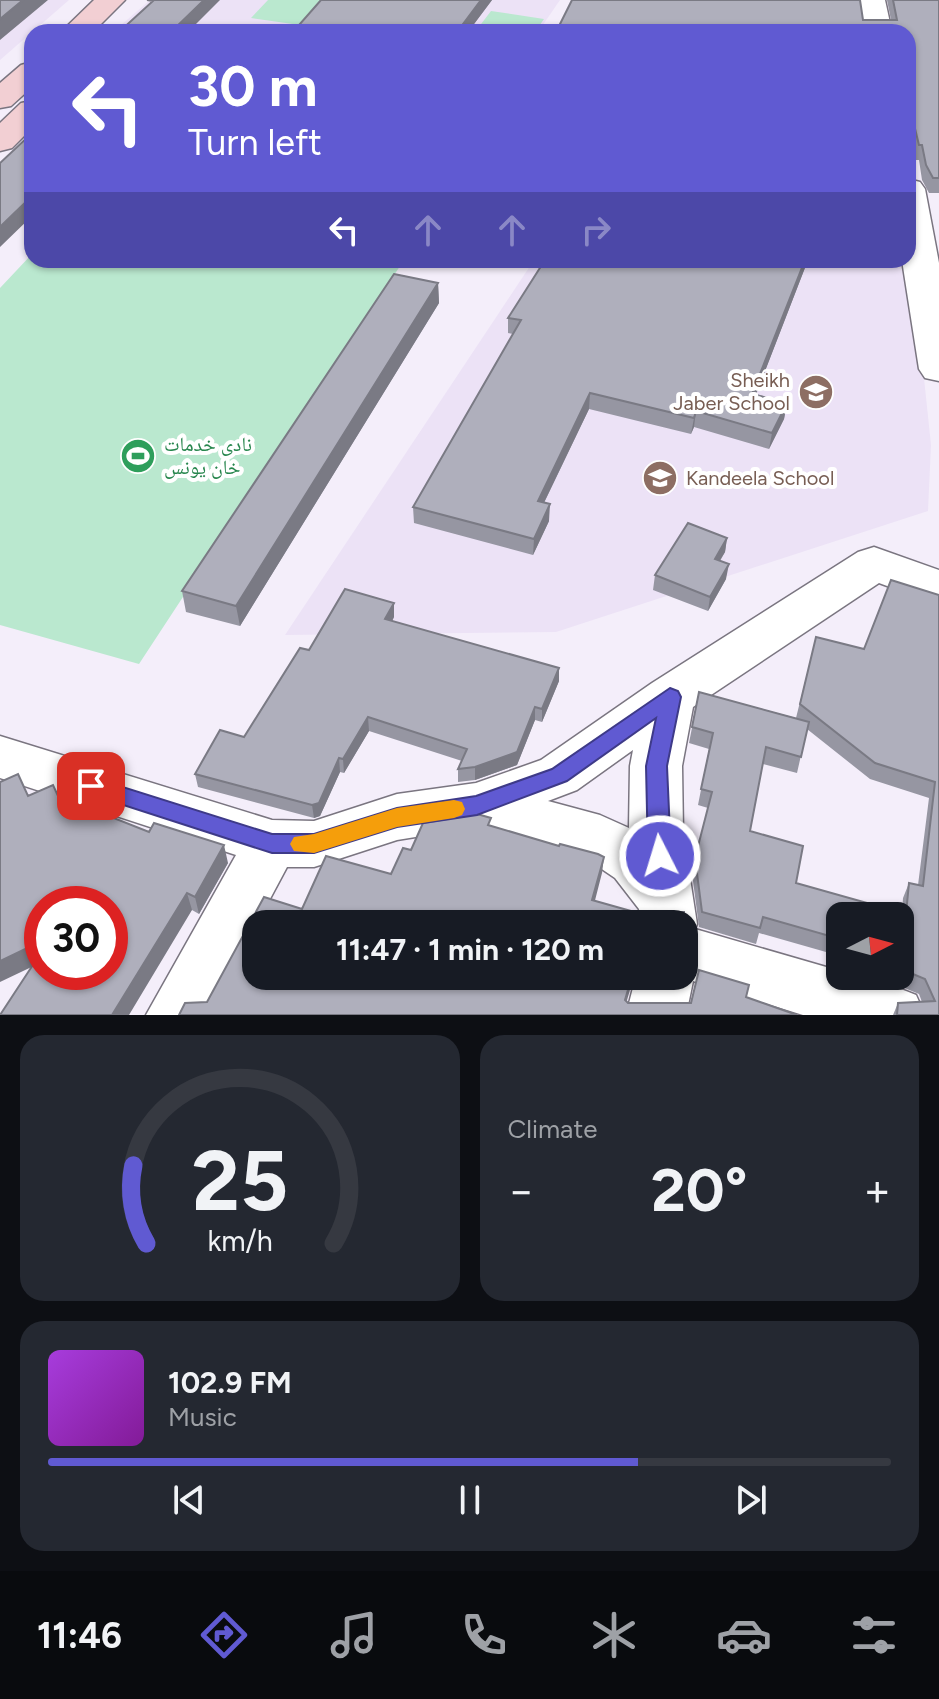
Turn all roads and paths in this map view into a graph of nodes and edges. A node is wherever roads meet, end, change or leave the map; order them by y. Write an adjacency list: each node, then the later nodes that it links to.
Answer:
1 (871, 0): 5 (street)
2 (123, 5): 3 (main road); 4 (main road)
3 (90, 24)
4 (116, 24)
5 (876, 24)
6 (24, 78): 7 (main road)
7 (0, 99)
8 (24, 118): 9 (main road)
9 (0, 141)
10 (919, 199): 11 (street)
11 (939, 369)
12 (935, 580): 13 (street)
13 (670, 697): 15 (street); 18 (street)
14 (0, 757): 16 (street)
15 (477, 805): 16 (street); 17 (street)
16 (272, 843): 21 (street)
17 (663, 910)
18 (670, 910)
19 (698, 936): 23 (street)
20 (662, 990): 22 (street)
21 (176, 1015)
22 (656, 1015)
23 (895, 1015)

